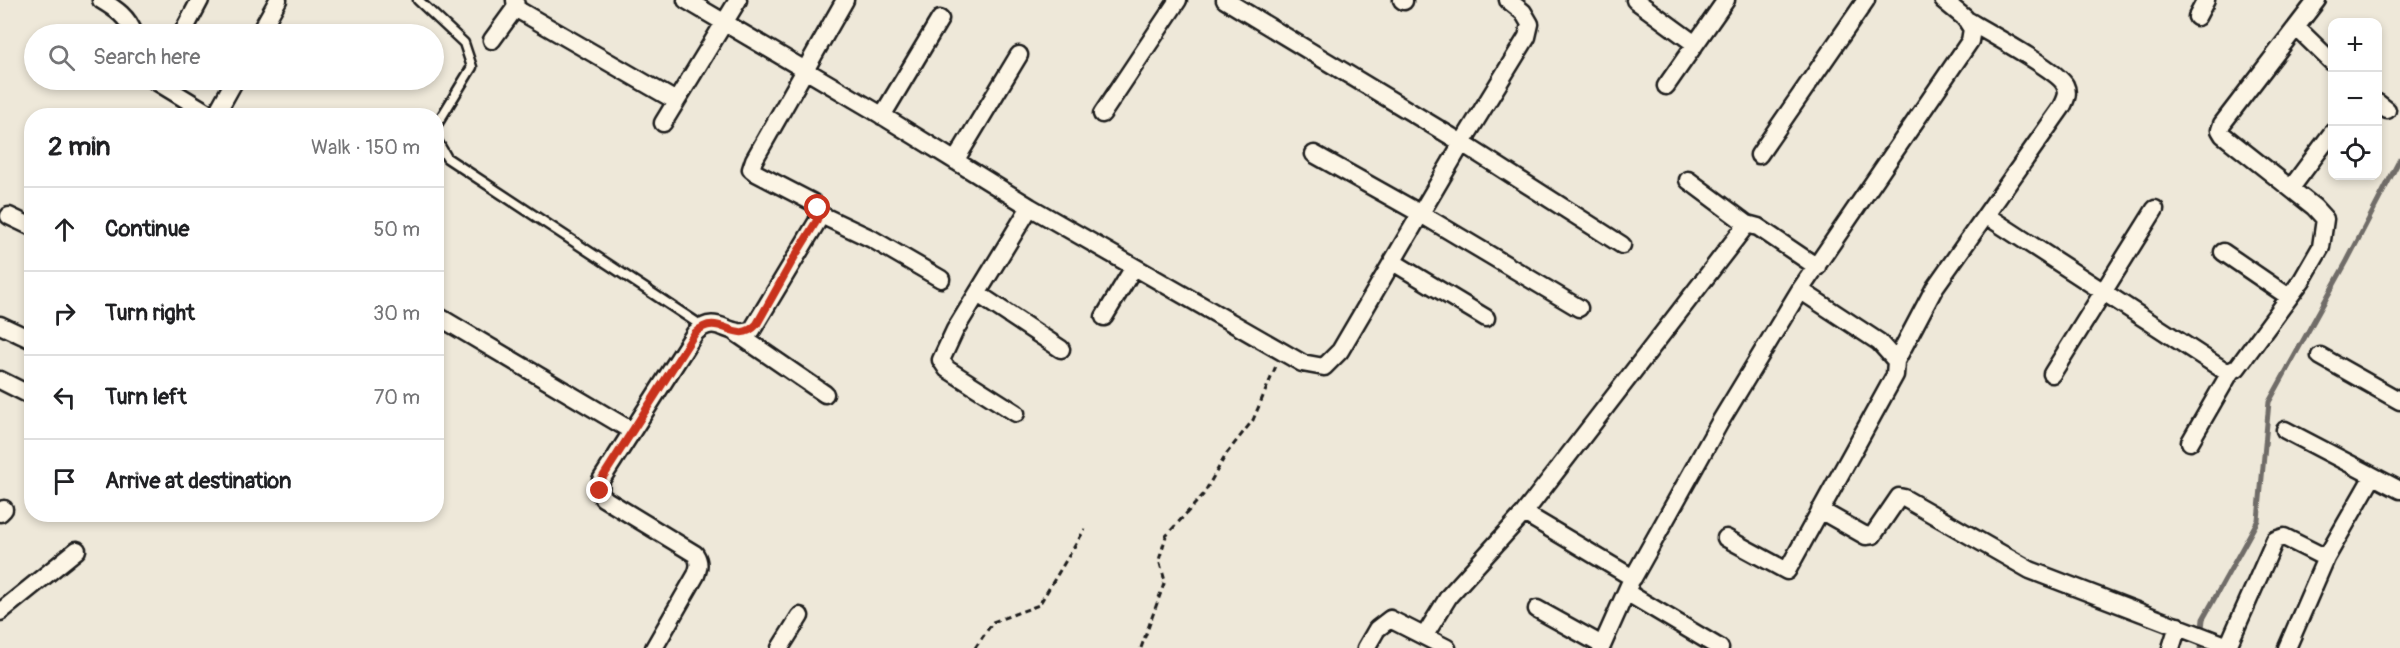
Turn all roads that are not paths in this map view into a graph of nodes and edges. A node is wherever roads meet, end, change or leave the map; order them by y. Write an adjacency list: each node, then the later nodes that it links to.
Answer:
1 (100, 0): 22 (street)
2 (200, 0): 23 (street)
3 (278, 0): 24 (street)
4 (418, 0): 26 (lane)
5 (686, 0): 21 (street)
6 (738, 0): 21 (street)
7 (844, 0): 32 (street)
8 (1179, 0): 40 (street)
9 (1225, 0): 44 (street)
10 (1508, 0): 44 (street)
11 (1635, 0): 29 (street)
12 (1726, 0): 29 (street)
13 (1866, 0): 47 (street)
14 (2206, 0): 18 (street)
15 (2317, 0): 27 (street)
16 (1948, 2): 19 (street)
17 (515, 3): 28 (street); 36 (street)
18 (2197, 17)
19 (1965, 18): 56 (street); 63 (street)
20 (940, 20): 41 (street)
21 (724, 22): 32 (street); 36 (street)
22 (130, 24)
23 (187, 24)
24 (265, 24)
25 (444, 24): 39 (lane)
26 (444, 24)
27 (2297, 28): 31 (street); 50 (street)
28 (492, 40)
29 (1695, 44): 33 (street)
30 (1019, 55): 48 (street)
31 (2328, 58)
32 (804, 70): 41 (street); 53 (street)
33 (1665, 86)
34 (169, 90): 37 (street)
35 (229, 90): 38 (street)
36 (675, 101): 42 (street)
37 (188, 108)
38 (219, 108)
39 (444, 113)
40 (1102, 114)
41 (882, 116): 48 (street)
42 (663, 123)
43 (2328, 138): 50 (street)
44 (1462, 143): 54 (street); 59 (street)
45 (444, 153): 74 (lane)
46 (1314, 154): 54 (street)
47 (1759, 155)
48 (955, 161): 51 (street)
49 (1688, 180): 58 (street)
50 (2291, 188): 68 (street)
51 (1030, 207): 62 (street); 67 (street)
52 (2156, 209): 66 (street)
53 (819, 214): 64 (street); 75 (street)
54 (1421, 214): 61 (street); 69 (street)
55 (9, 216): 57 (street)
56 (1987, 216): 66 (street); 79 (street)
57 (24, 223)
58 (1747, 224): 63 (street); 93 (street)
59 (1622, 245)
60 (2223, 252): 68 (street)
61 (1393, 262): 62 (street); 71 (street)
62 (1134, 267): 70 (street)
63 (1817, 267): 65 (street)
64 (941, 279)
65 (1800, 290): 79 (street); 97 (street)
66 (2103, 291): 80 (street); 81 (street)
67 (978, 294): 77 (street); 86 (street)
68 (2289, 297): 80 (street)
69 (1579, 308)
70 (1104, 317)
71 (1486, 318)
72 (444, 320): 88 (street)
73 (0, 325): 76 (street)
74 (702, 326): 75 (street); 88 (street)
75 (736, 333): 84 (street)
76 (24, 336)
77 (1061, 349)
78 (2320, 356): 85 (street)
79 (1896, 361): 92 (street)
80 (2231, 371): 89 (street)
81 (2052, 374)
82 (0, 381): 83 (street)
83 (24, 392)
84 (825, 394)
85 (2400, 401)
86 (1016, 412)
87 (2285, 430): 90 (street)
88 (632, 431): 105 (street)
89 (2190, 442)
90 (2373, 476): 91 (street); 96 (street)
91 (2400, 490)
92 (1820, 510): 94 (street); 101 (street)
93 (1524, 513): 97 (street); 102 (street)
94 (1726, 538)
95 (77, 550): 99 (street)
96 (2326, 558): 104 (street); 111 (street)
97 (1630, 585): 103 (street); 109 (street)
98 (1537, 609): 103 (street)
99 (0, 612)
100 (800, 616): 106 (street)
101 (2178, 626): 104 (street); 110 (street)
102 (1425, 635): 107 (street); 108 (street)
103 (1602, 646)
104 (2228, 647)
105 (654, 648)
106 (780, 648)
107 (1366, 648)
108 (1447, 648)
109 (1720, 648)
110 (2171, 648)
111 (2287, 648)

